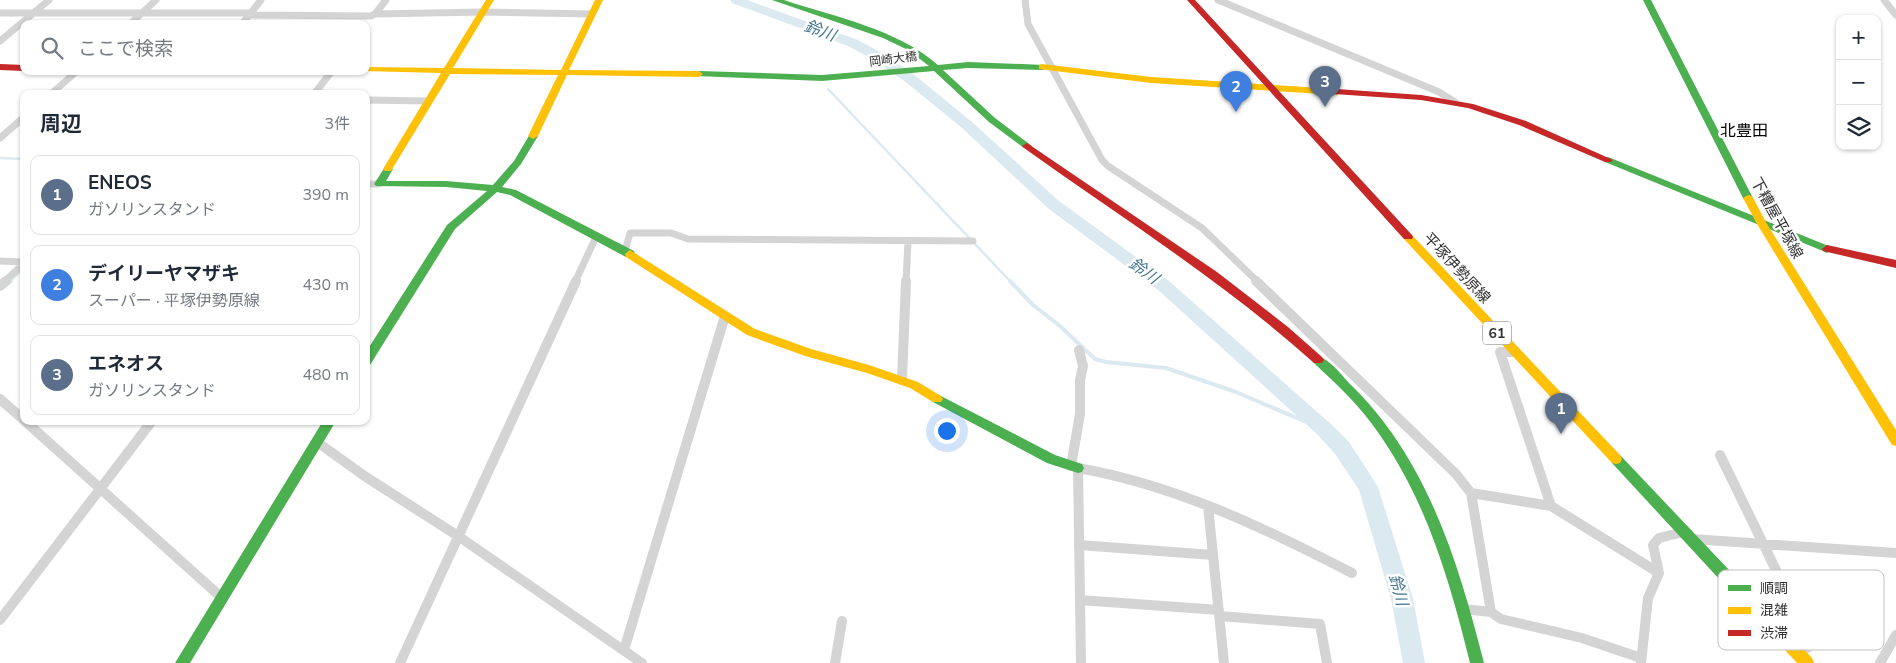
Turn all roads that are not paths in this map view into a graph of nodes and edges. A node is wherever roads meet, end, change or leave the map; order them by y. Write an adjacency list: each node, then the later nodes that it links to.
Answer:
1 (49, 0): 15 (street)
2 (156, 0): 16 (street)
3 (261, 0): 17 (street)
4 (386, 0): 19 (street)
5 (490, 0): 13 (street)
6 (599, 0): 18 (street)
7 (776, 0): 30 (street)
8 (1025, 0): 28 (street)
9 (1190, 0): 36 (street, 平塚伊勢原線 / 61)
10 (1218, 0): 41 (street)
11 (1647, 0): 47 (street, 下糟屋平塚線)
12 (1884, 0): 20 (street)
13 (483, 12): 18 (street); 19 (street); 32 (street)
14 (0, 13): 15 (street)
15 (34, 13): 16 (street); 21 (street)
16 (142, 13): 17 (street); 22 (street)
17 (249, 14): 19 (street); 23 (street)
18 (592, 14): 33 (street)
19 (373, 15): 24 (street)
20 (1896, 15)
21 (26, 20)
22 (134, 20)
23 (245, 20)
24 (369, 20)
25 (20, 25): 26 (street)
26 (0, 41)
27 (0, 67): 29 (street)
28 (1051, 67): 30 (street, 岡崎大橋); 36 (street, 岡崎大橋); 72 (street)
29 (20, 68)
30 (931, 68): 33 (street, 岡崎大橋); 87 (street)
31 (370, 70): 32 (street, 岡崎大橋)
32 (447, 71): 33 (street, 岡崎大橋); 40 (street)
33 (565, 73): 46 (street)
34 (72, 75): 37 (street)
35 (329, 75): 38 (street)
36 (1270, 87): 41 (street, 岡崎大橋); 59 (street, 平塚伊勢原線 / 61)
37 (56, 90)
38 (317, 90)
39 (370, 100): 40 (street)
40 (429, 100): 45 (street)
41 (1454, 102): 47 (street, 岡崎大橋)
42 (20, 121): 43 (street)
43 (0, 138)
44 (370, 184): 45 (street)
45 (379, 184): 46 (street)
46 (496, 188): 48 (street); 60 (street)
47 (1762, 224): 54 (street, 岡崎大橋); 67 (street, 下糟屋平塚線)
48 (596, 237): 51 (street); 75 (street)
49 (908, 241): 50 (street); 51 (street); 61 (street)
50 (972, 241)
51 (625, 251): 57 (street)
52 (0, 261): 53 (street)
53 (20, 262)
54 (1896, 264)
55 (20, 266): 56 (street)
56 (0, 286)
57 (725, 316): 61 (street); 93 (street)
58 (1079, 350): 70 (street)
59 (1515, 352): 74 (street); 76 (street, 平塚伊勢原線 / 61)
60 (370, 356)
61 (902, 380): 70 (street)
62 (0, 399): 63 (street)
63 (20, 417)
64 (28, 425): 71 (street)
65 (149, 425): 71 (street)
66 (328, 425): 68 (street)
67 (1896, 441)
68 (317, 442): 75 (street); 85 (street)
69 (1720, 455): 77 (street)
70 (1074, 467): 73 (street); 78 (street)
71 (100, 490): 85 (street); 90 (street)
72 (1470, 493): 74 (street); 88 (street)
73 (1208, 506): 80 (street); 83 (street)
74 (1551, 506): 84 (street)
75 (458, 536): 93 (street); 99 (street)
76 (1688, 536): 77 (street); 81 (street, 平塚伊勢原線 / 61); 84 (street)
77 (1764, 544): 79 (street); 82 (street)
78 (1079, 545): 80 (street); 86 (street)
79 (1896, 553)
80 (1213, 555): 89 (street)
81 (1720, 570)
82 (1776, 570)
83 (1352, 572)
84 (1659, 573): 97 (street)
85 (222, 598): 98 (street)
86 (1080, 600): 89 (street); 102 (street)
87 (1464, 609): 88 (street); 105 (street)
88 (1491, 612): 97 (street)
89 (1219, 613): 103 (street); 104 (street)
90 (0, 620)
91 (842, 621): 101 (street)
92 (1896, 635): 107 (street)
93 (624, 650): 100 (street)
94 (1794, 650): 96 (street, 平塚伊勢原線 / 61)
95 (1803, 650): 96 (street)
96 (1797, 653): 106 (street, 平塚伊勢原線 / 61)
97 (1641, 660)
98 (182, 663)
99 (400, 663)
100 (642, 663)
101 (835, 663)
102 (1081, 663)
103 (1224, 663)
104 (1327, 663)
105 (1477, 663)
106 (1807, 663)
107 (1880, 663)

